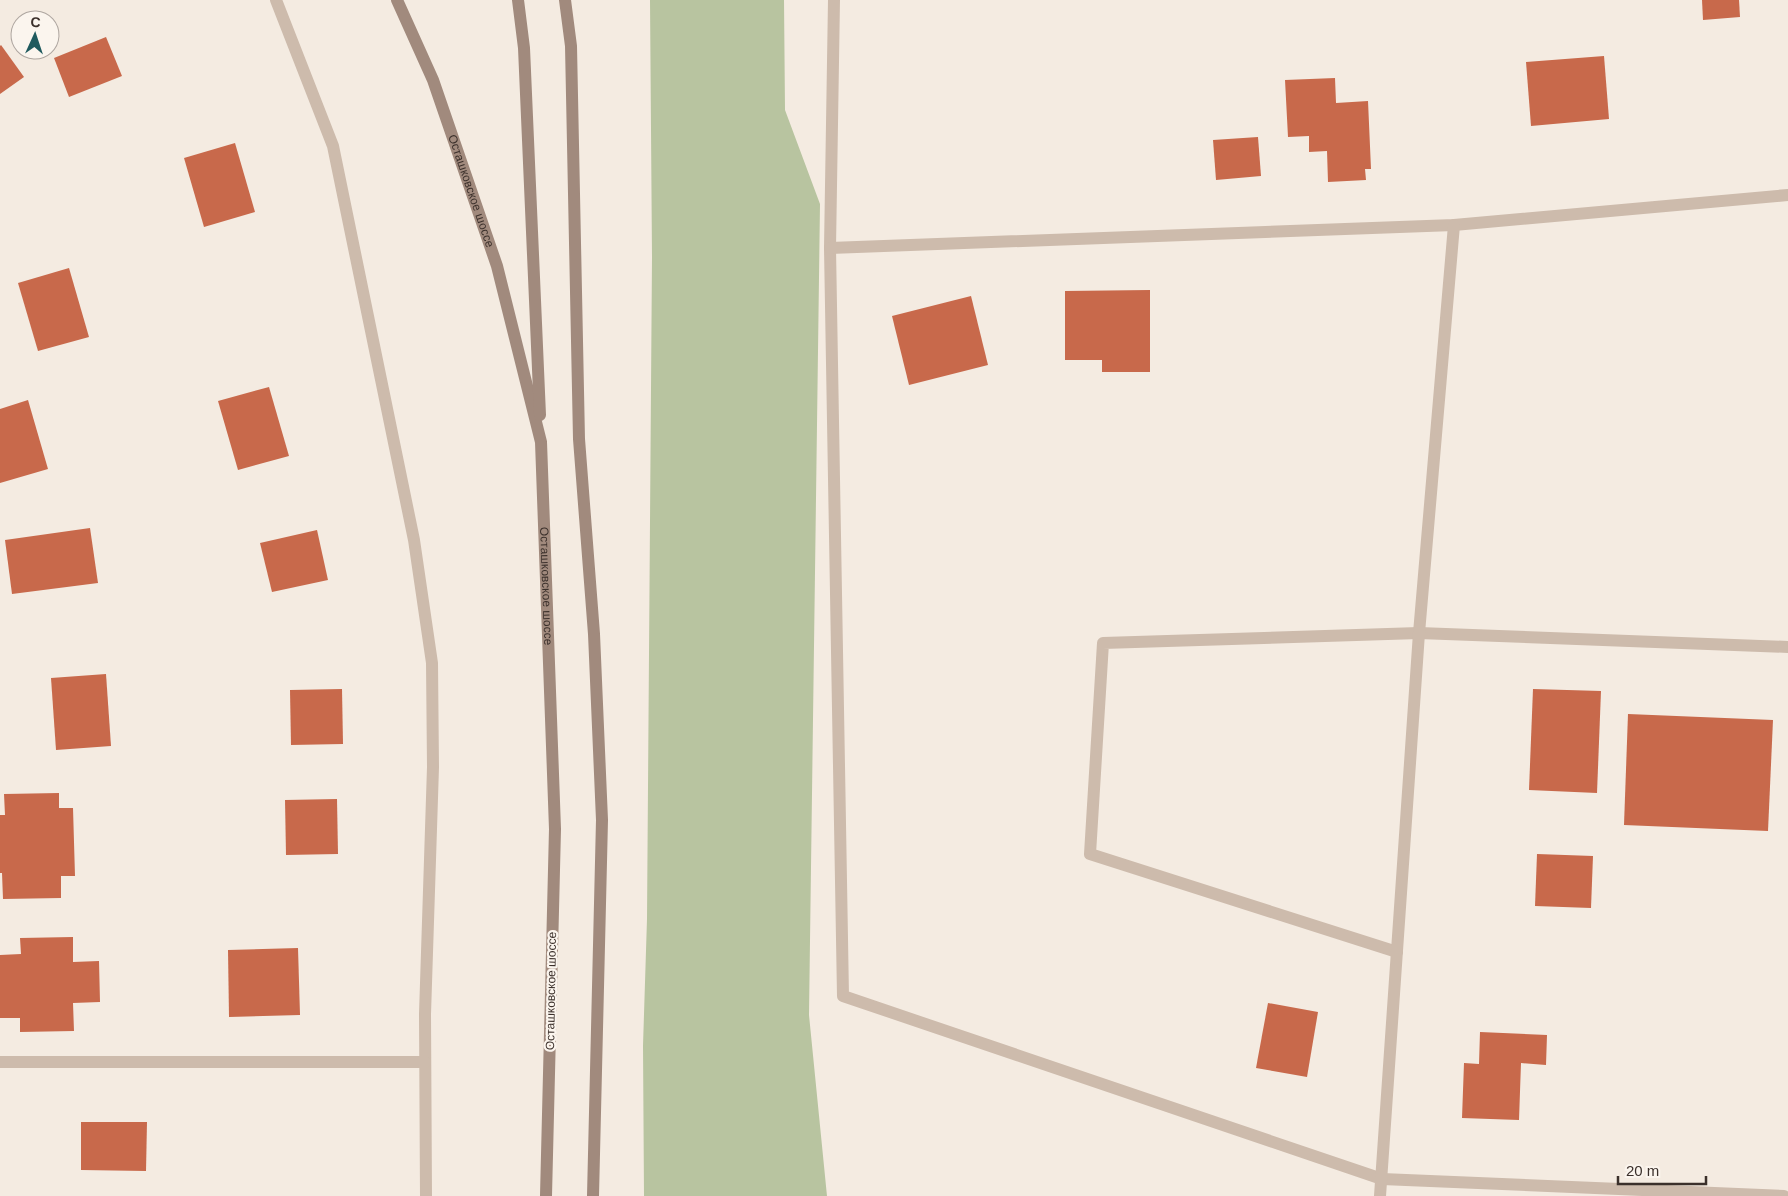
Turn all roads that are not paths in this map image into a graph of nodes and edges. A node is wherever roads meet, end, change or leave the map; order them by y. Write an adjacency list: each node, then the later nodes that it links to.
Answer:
1 (276, 0): 14 (lane)
2 (397, 0): 9 (main road, Осташковское шоссе)
3 (518, 0): 9 (main road)
4 (565, 0): 18 (main road)
5 (834, 0): 8 (lane)
6 (1788, 195): 7 (lane)
7 (1454, 225): 8 (lane); 10 (lane)
8 (830, 248): 15 (lane)
9 (541, 442): 17 (main road, Осташковское шоссе)
10 (1418, 633): 11 (lane); 12 (lane); 12 (lane)
11 (1788, 647)
12 (1397, 952): 15 (lane)
13 (0, 1062): 14 (lane)
14 (425, 1062): 16 (lane)
15 (1382, 1179): 19 (lane); 20 (lane)
16 (426, 1196)
17 (546, 1196)
18 (593, 1196)
19 (1380, 1196)
20 (1784, 1196)

